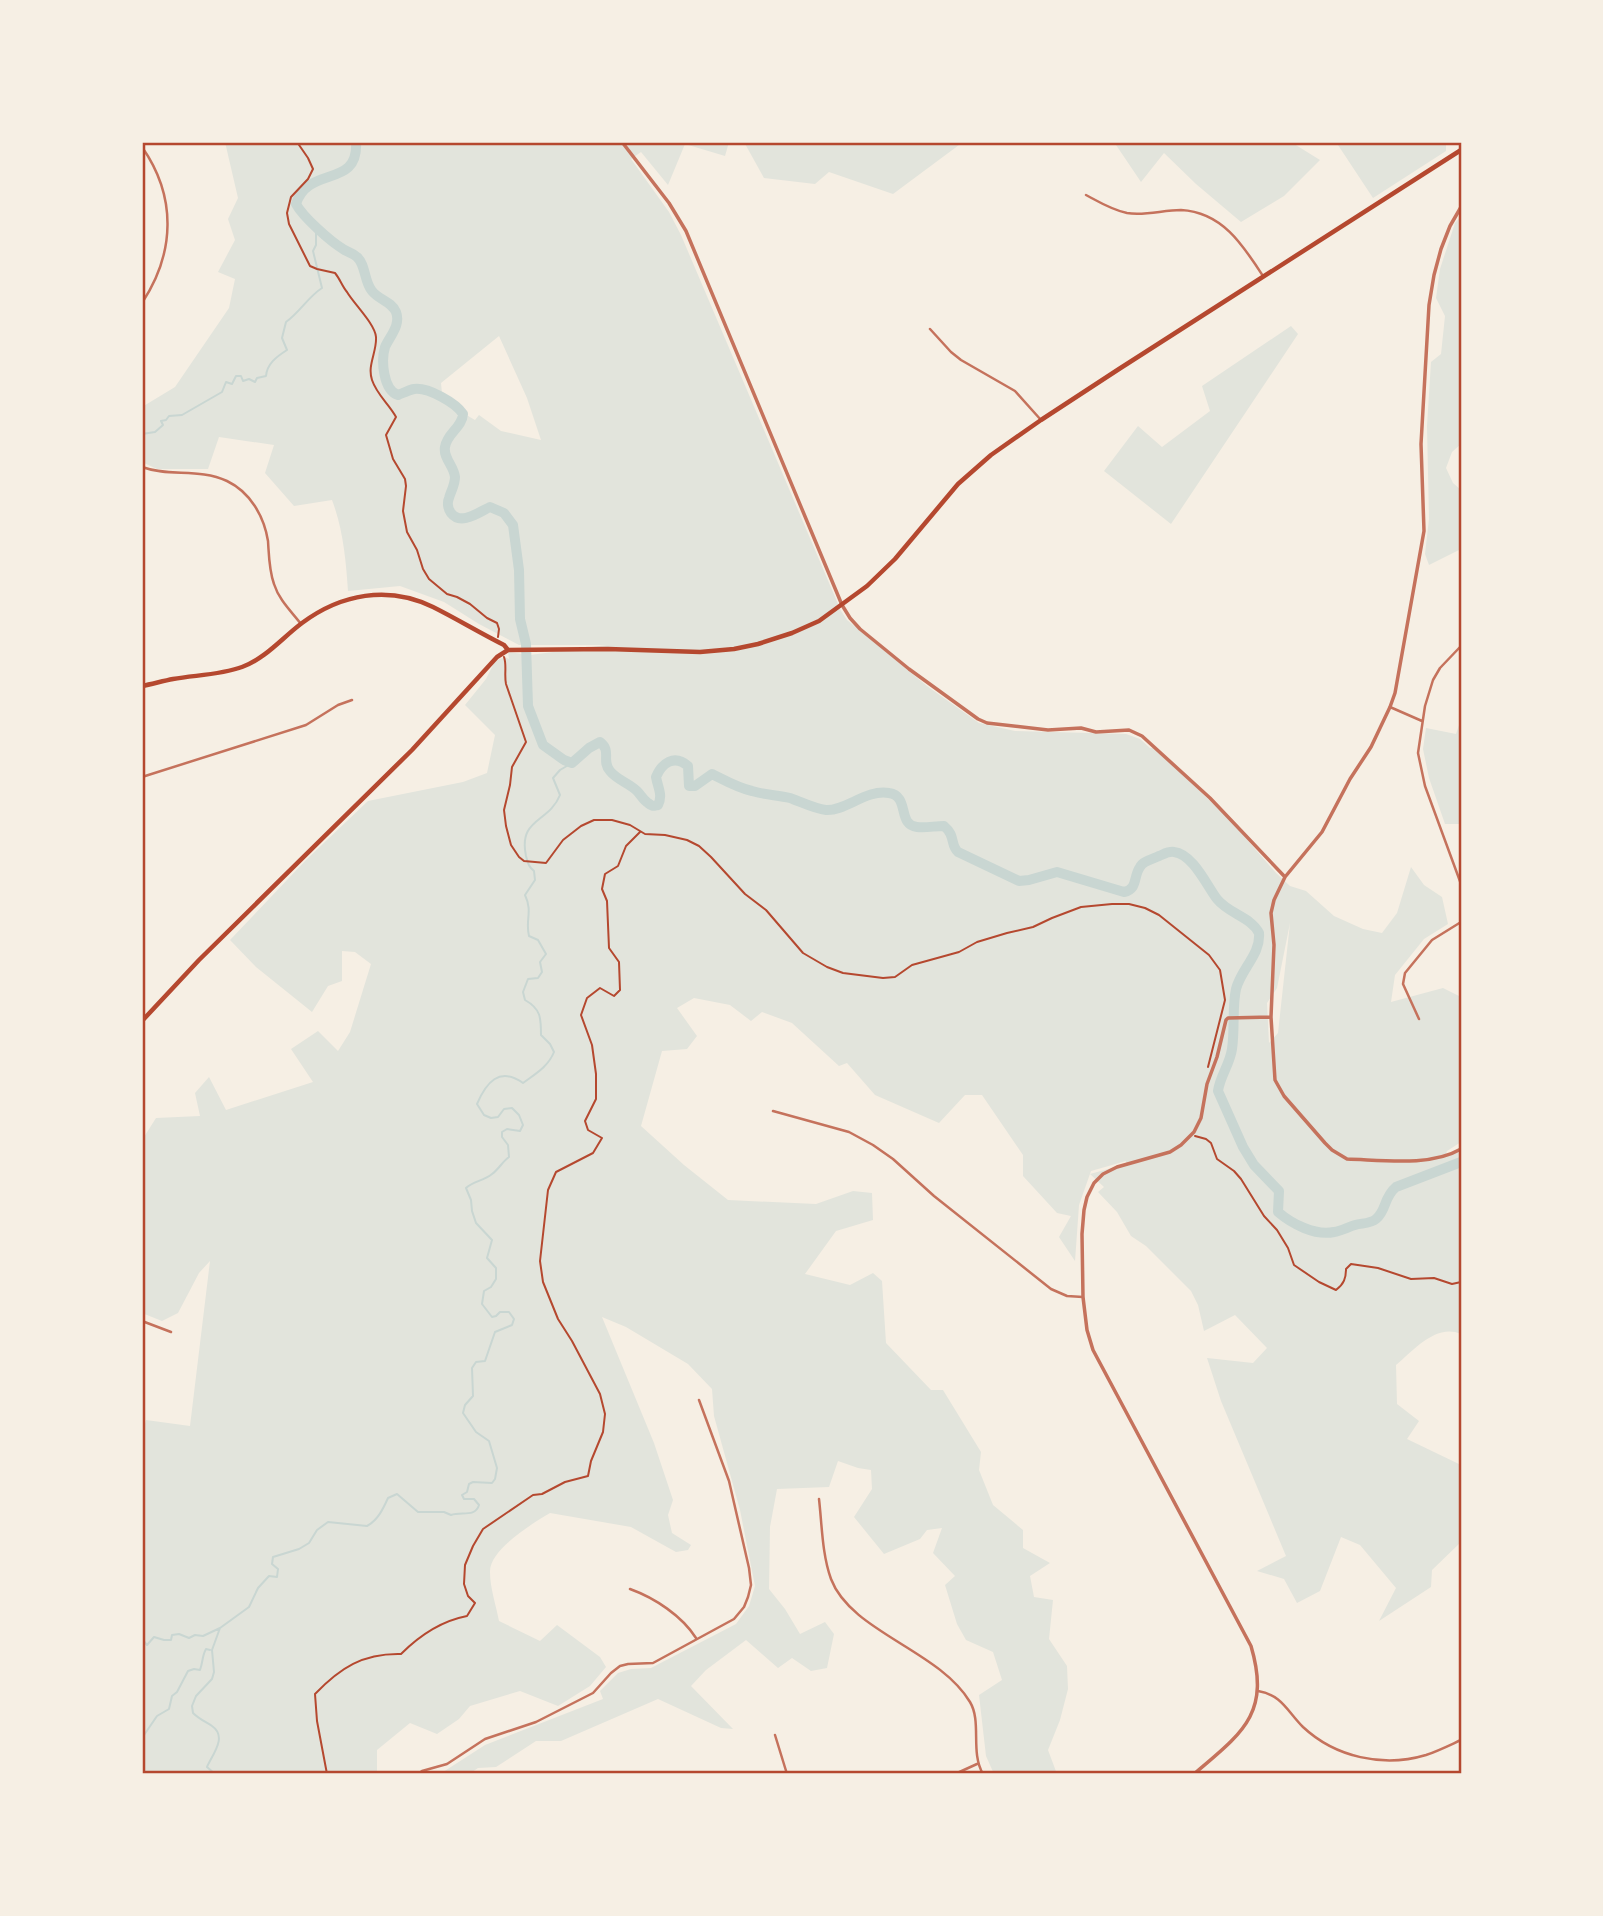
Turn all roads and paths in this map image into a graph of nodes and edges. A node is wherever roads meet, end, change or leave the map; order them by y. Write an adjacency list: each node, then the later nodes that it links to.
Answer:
1 (297, 142): 14 (path)
2 (622, 142): 12 (street)
3 (142, 147): 8 (street)
4 (1461, 150): 7 (main road)
5 (1086, 195): 7 (street)
6 (1461, 207): 20 (street)
7 (1263, 276): 10 (main road)
8 (142, 303)
9 (930, 329): 10 (street)
10 (1041, 420): 12 (main road)
11 (142, 467): 13 (street)
12 (842, 605): 16 (main road); 24 (street)
13 (302, 624): 14 (main road); 18 (main road)
14 (497, 642): 16 (main road)
15 (1461, 646): 21 (street)
16 (508, 650): 17 (main road)
17 (501, 654): 23 (path); 29 (main road)
18 (142, 686)
19 (352, 700): 22 (street)
20 (1390, 707): 21 (street); 24 (street)
21 (1422, 721): 25 (street)
22 (142, 777)
23 (640, 832): 30 (path); 46 (path)
24 (1285, 877): 27 (street)
25 (1461, 884)
26 (1461, 922): 28 (street)
27 (1270, 1017): 33 (street); 35 (street)
28 (1419, 1019)
29 (142, 1021)
30 (1207, 1068)
31 (773, 1111): 35 (street)
32 (1195, 1135): 34 (path)
33 (1461, 1149)
34 (1461, 1282)
35 (1083, 1297): 42 (street)
36 (142, 1321): 37 (street)
37 (171, 1332)
38 (699, 1400): 41 (street)
39 (818, 1499): 45 (street)
40 (630, 1589): 41 (street)
41 (697, 1640): 47 (street)
42 (1258, 1691): 44 (street); 51 (street)
43 (775, 1735): 48 (street)
44 (1461, 1740)
45 (977, 1764): 49 (street); 50 (street)
46 (327, 1774)
47 (418, 1774)
48 (787, 1774)
49 (956, 1774)
50 (983, 1774)
51 (1194, 1774)

